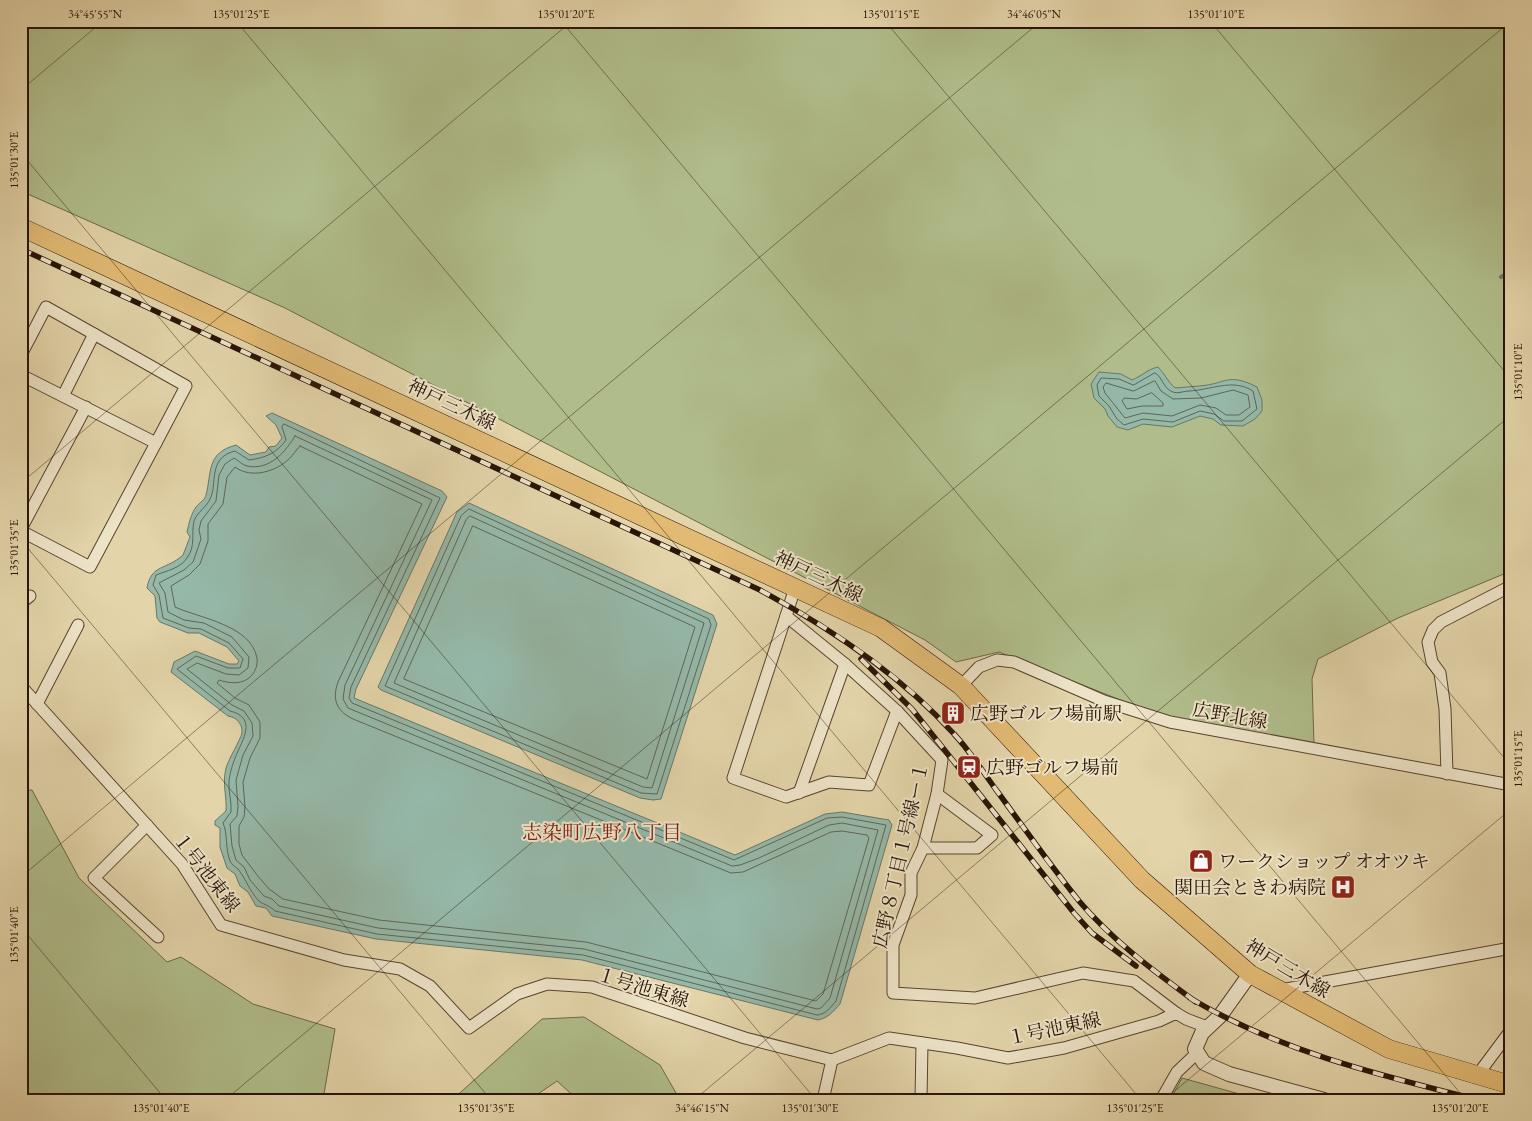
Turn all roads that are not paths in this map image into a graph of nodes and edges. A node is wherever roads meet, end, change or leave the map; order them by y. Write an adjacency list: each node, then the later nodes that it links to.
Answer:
1 (21, 227): 10 (main road, 神戸三木線)
2 (94, 334): 3 (street); 5 (street); 7 (street)
3 (21, 355)
4 (21, 375): 5 (street)
5 (63, 396): 6 (street)
6 (86, 407): 7 (street); 8 (street)
7 (156, 443): 8 (street)
8 (21, 530)
9 (1511, 586): 18 (street)
10 (795, 588): 11 (street); 15 (main road, 神戸三木線)
11 (786, 616): 13 (street, 広野８丁目１号線ー１); 20 (street)
12 (78, 625): 16 (street)
13 (845, 664): 17 (street, 広野８丁目１号線ー１); 20 (street)
14 (21, 686): 16 (street, １号池東線)
15 (961, 686): 18 (street, 広野北線); 26 (main road, 神戸三木線)
16 (37, 704): 22 (street, １号池東線)
17 (897, 711): 20 (street); 21 (street, 広野８丁目１号線ー１)
18 (1447, 774): 19 (street, 広野北線)
19 (1511, 785)
20 (798, 793)
21 (937, 794): 23 (street, 広野８丁目１号線ー１); 23 (street)
22 (147, 825): 24 (street); 33 (street, １号池東線)
23 (923, 848): 28 (street, 広野８丁目１号線ー１)
24 (158, 937)
25 (1511, 948): 27 (street)
26 (1250, 974): 27 (main road, 神戸三木線); 29 (street)
27 (1280, 991): 34 (main road, 神戸三木線)
28 (1176, 1013): 29 (street); 31 (street, １号池東線)
29 (1207, 1027): 32 (street)
30 (1511, 1030): 34 (street)
31 (922, 1043): 33 (street, １号池東線); 37 (street)
32 (1197, 1053): 38 (street); 39 (street)
33 (832, 1060): 36 (street)
34 (1476, 1077): 35 (main road, 神戸三木線)
35 (1511, 1085)
36 (823, 1100)
37 (921, 1100)
38 (1161, 1100)
39 (1324, 1100)

